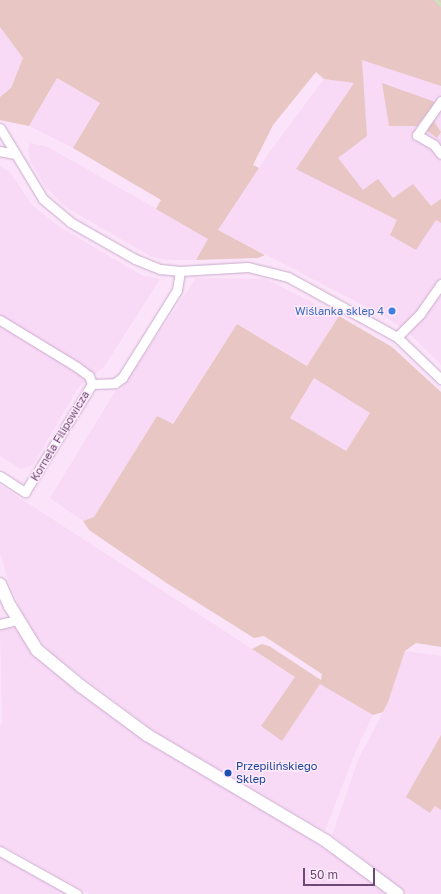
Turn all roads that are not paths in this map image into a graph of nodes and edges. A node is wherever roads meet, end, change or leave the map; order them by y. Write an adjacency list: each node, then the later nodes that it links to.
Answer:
1 (441, 101): 3 (street)
2 (0, 128): 5 (street)
3 (438, 142): 6 (street)
4 (0, 151): 5 (street)
5 (14, 154): 7 (street)
6 (441, 154)
7 (180, 271): 10 (street); 12 (street, Kornela Filipowicza)
8 (441, 284): 10 (street)
9 (0, 320): 12 (street)
10 (397, 337): 11 (street)
11 (441, 379)
12 (92, 384): 13 (street, Kornela Filipowicza)
13 (0, 476)
14 (0, 584): 15 (street)
15 (18, 620): 16 (street); 19 (street)
16 (0, 624)
17 (0, 851): 18 (street)
18 (77, 894)
19 (398, 894)

